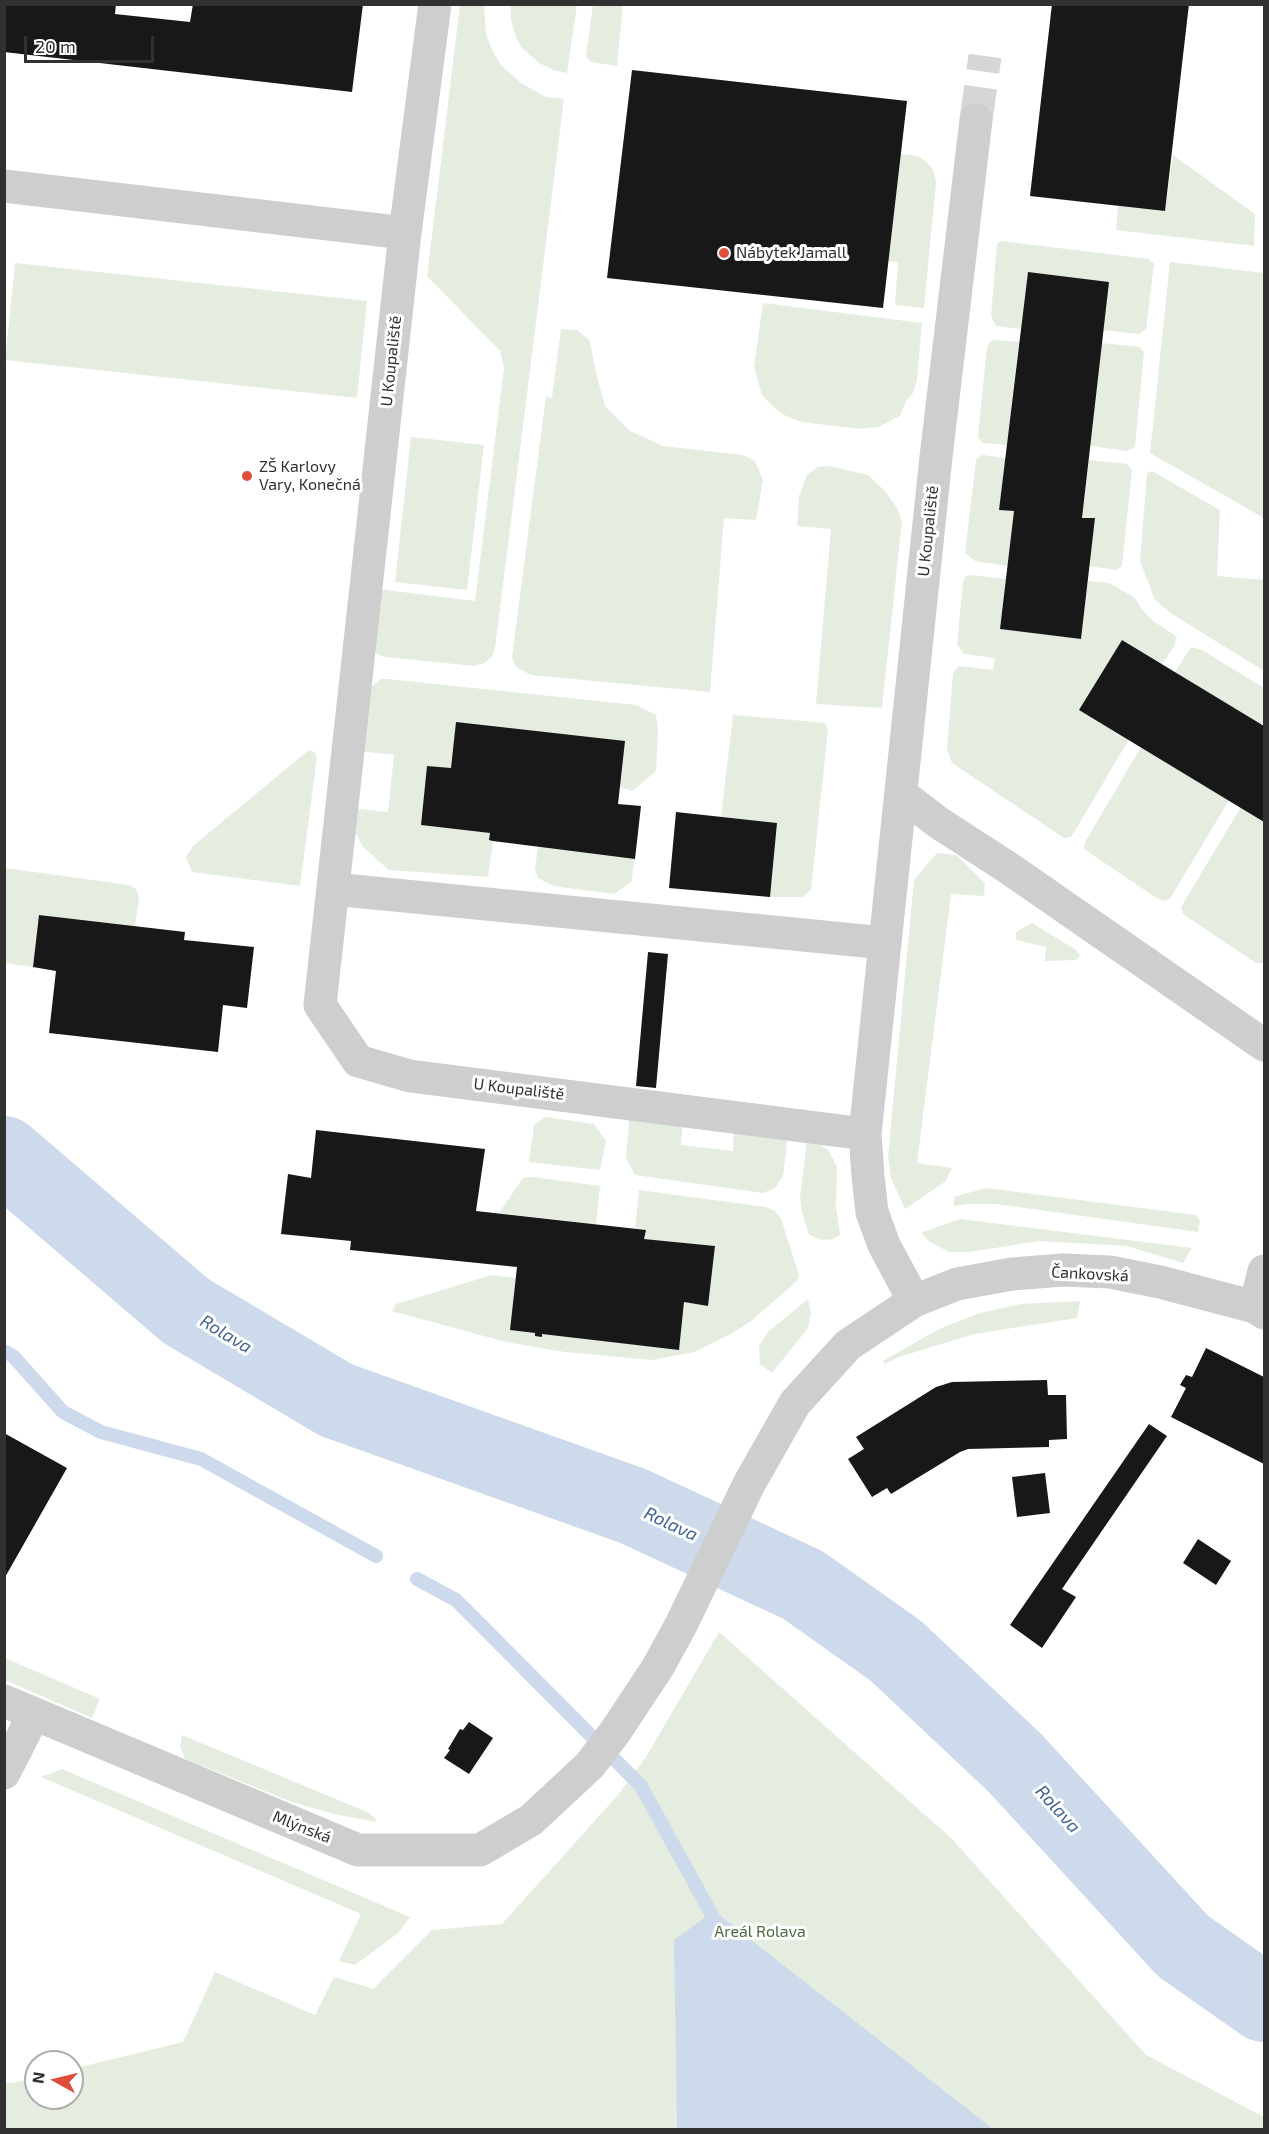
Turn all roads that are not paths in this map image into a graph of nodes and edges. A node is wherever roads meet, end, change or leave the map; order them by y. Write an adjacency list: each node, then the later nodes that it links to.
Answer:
1 (435, 4): 4 (street, U Koupaliště)
2 (976, 120): 5 (street, U Koupaliště)
3 (4, 186): 4 (street)
4 (405, 233): 6 (street, U Koupaliště)
5 (902, 794): 7 (street, U Koupaliště); 8 (street)
6 (333, 889): 7 (street); 9 (street, U Koupaliště)
7 (885, 943): 9 (street, U Koupaliště)
8 (1264, 1045)
9 (866, 1134): 11 (street, U Koupaliště)
10 (1264, 1271): 12 (street)
11 (914, 1301): 12 (street, Čankovská); 13 (street, Čankovská)
12 (1259, 1310)
13 (749, 1484): 15 (street, Mlýnská)
14 (4, 1701): 15 (street, Mlýnská)
15 (34, 1714): 16 (street)
16 (4, 1773)

